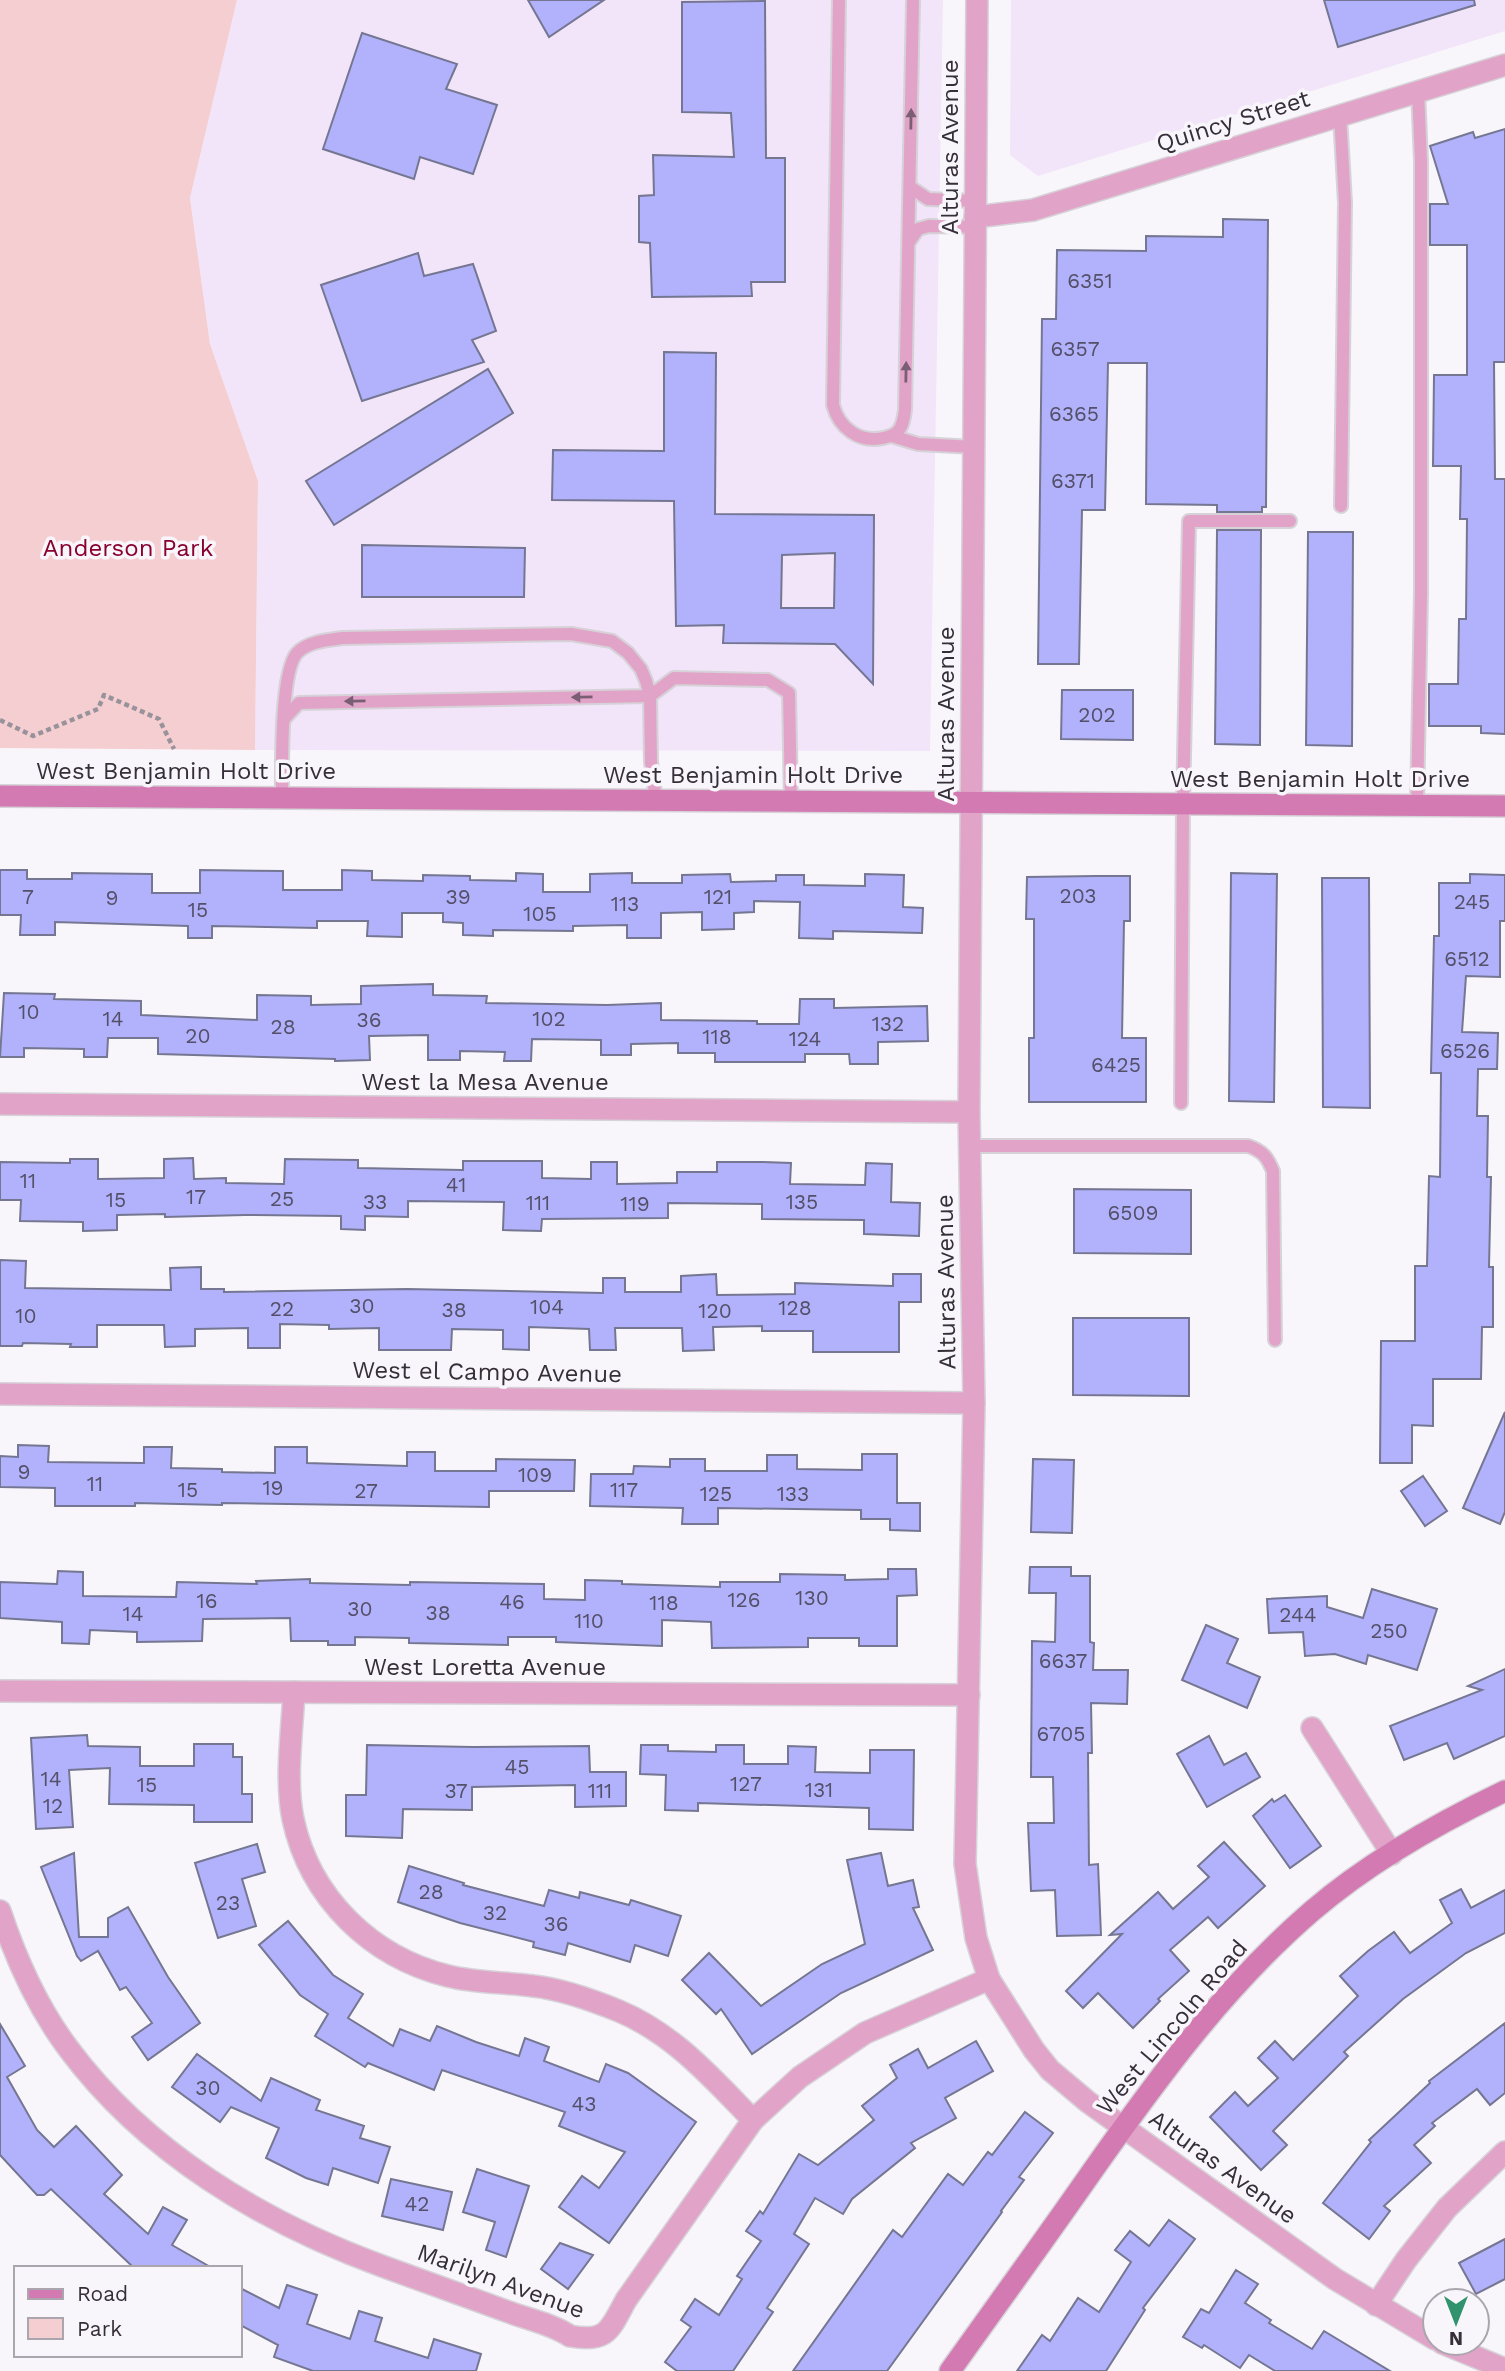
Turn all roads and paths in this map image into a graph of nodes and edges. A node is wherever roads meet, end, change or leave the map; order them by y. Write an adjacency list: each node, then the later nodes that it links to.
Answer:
1 (839, 0): 10 (lane)
2 (913, 0): 7 (lane, one-way to 2)
3 (977, 0): 8 (street, Alturas Avenue)
4 (1505, 65): 5 (street, Quincy Street)
5 (1418, 91): 6 (street, Quincy Street); 24 (lane)
6 (1340, 115): 8 (street, Quincy Street); 12 (lane)
7 (909, 187): 8 (lane); 9 (lane)
8 (975, 215): 9 (lane); 11 (street, Alturas Avenue)
9 (909, 242): 10 (lane, one-way to 9)
10 (892, 436): 11 (lane)
11 (974, 447): 22 (street, Alturas Avenue)
12 (1341, 506)
13 (1290, 521): 23 (lane)
14 (650, 696): 15 (lane, one-way to 15); 15 (lane); 20 (lane); 21 (lane)
15 (285, 718): 19 (lane)
16 (0, 720): 17 (path)
17 (174, 749)
18 (0, 796): 19 (main road, West Benjamin Holt Drive)
19 (282, 798): 20 (main road, West Benjamin Holt Drive)
20 (656, 801): 21 (main road, West Benjamin Holt Drive)
21 (791, 802): 22 (main road, West Benjamin Holt Drive)
22 (972, 803): 23 (main road, West Benjamin Holt Drive); 28 (street, Alturas Avenue)
23 (1183, 804): 24 (main road, West Benjamin Holt Drive); 26 (lane)
24 (1417, 805): 25 (main road, West Benjamin Holt Drive)
25 (1505, 806)
26 (1181, 1103)
27 (0, 1104): 28 (street, West la Mesa Avenue)
28 (969, 1112): 29 (street, Alturas Avenue)
29 (969, 1146): 30 (lane); 32 (street, Alturas Avenue)
30 (1275, 1340)
31 (0, 1394): 32 (street, West el Campo Avenue)
32 (974, 1403): 35 (street, Alturas Avenue)
33 (0, 1691): 34 (street, West Loretta Avenue)
34 (294, 1692): 35 (street, West Loretta Avenue); 41 (street)
35 (969, 1695): 40 (street, Alturas Avenue)
36 (1312, 1728): 38 (street)
37 (1505, 1791): 38 (main road, West Lincoln Road)
38 (1392, 1854): 42 (main road, West Lincoln Road)
39 (0, 1911): 41 (street, Marilyn Avenue)
40 (989, 1979): 41 (street, Marilyn Avenue); 42 (street, Alturas Avenue)
41 (753, 2120)
42 (1123, 2127): 44 (street, Alturas Avenue); 48 (main road, West Lincoln Road)
43 (1505, 2152): 44 (street)
44 (1377, 2305): 45 (street, Alturas Avenue)
45 (1421, 2331)
46 (1476, 2357): 47 (street)
47 (1505, 2369)
48 (950, 2371)

